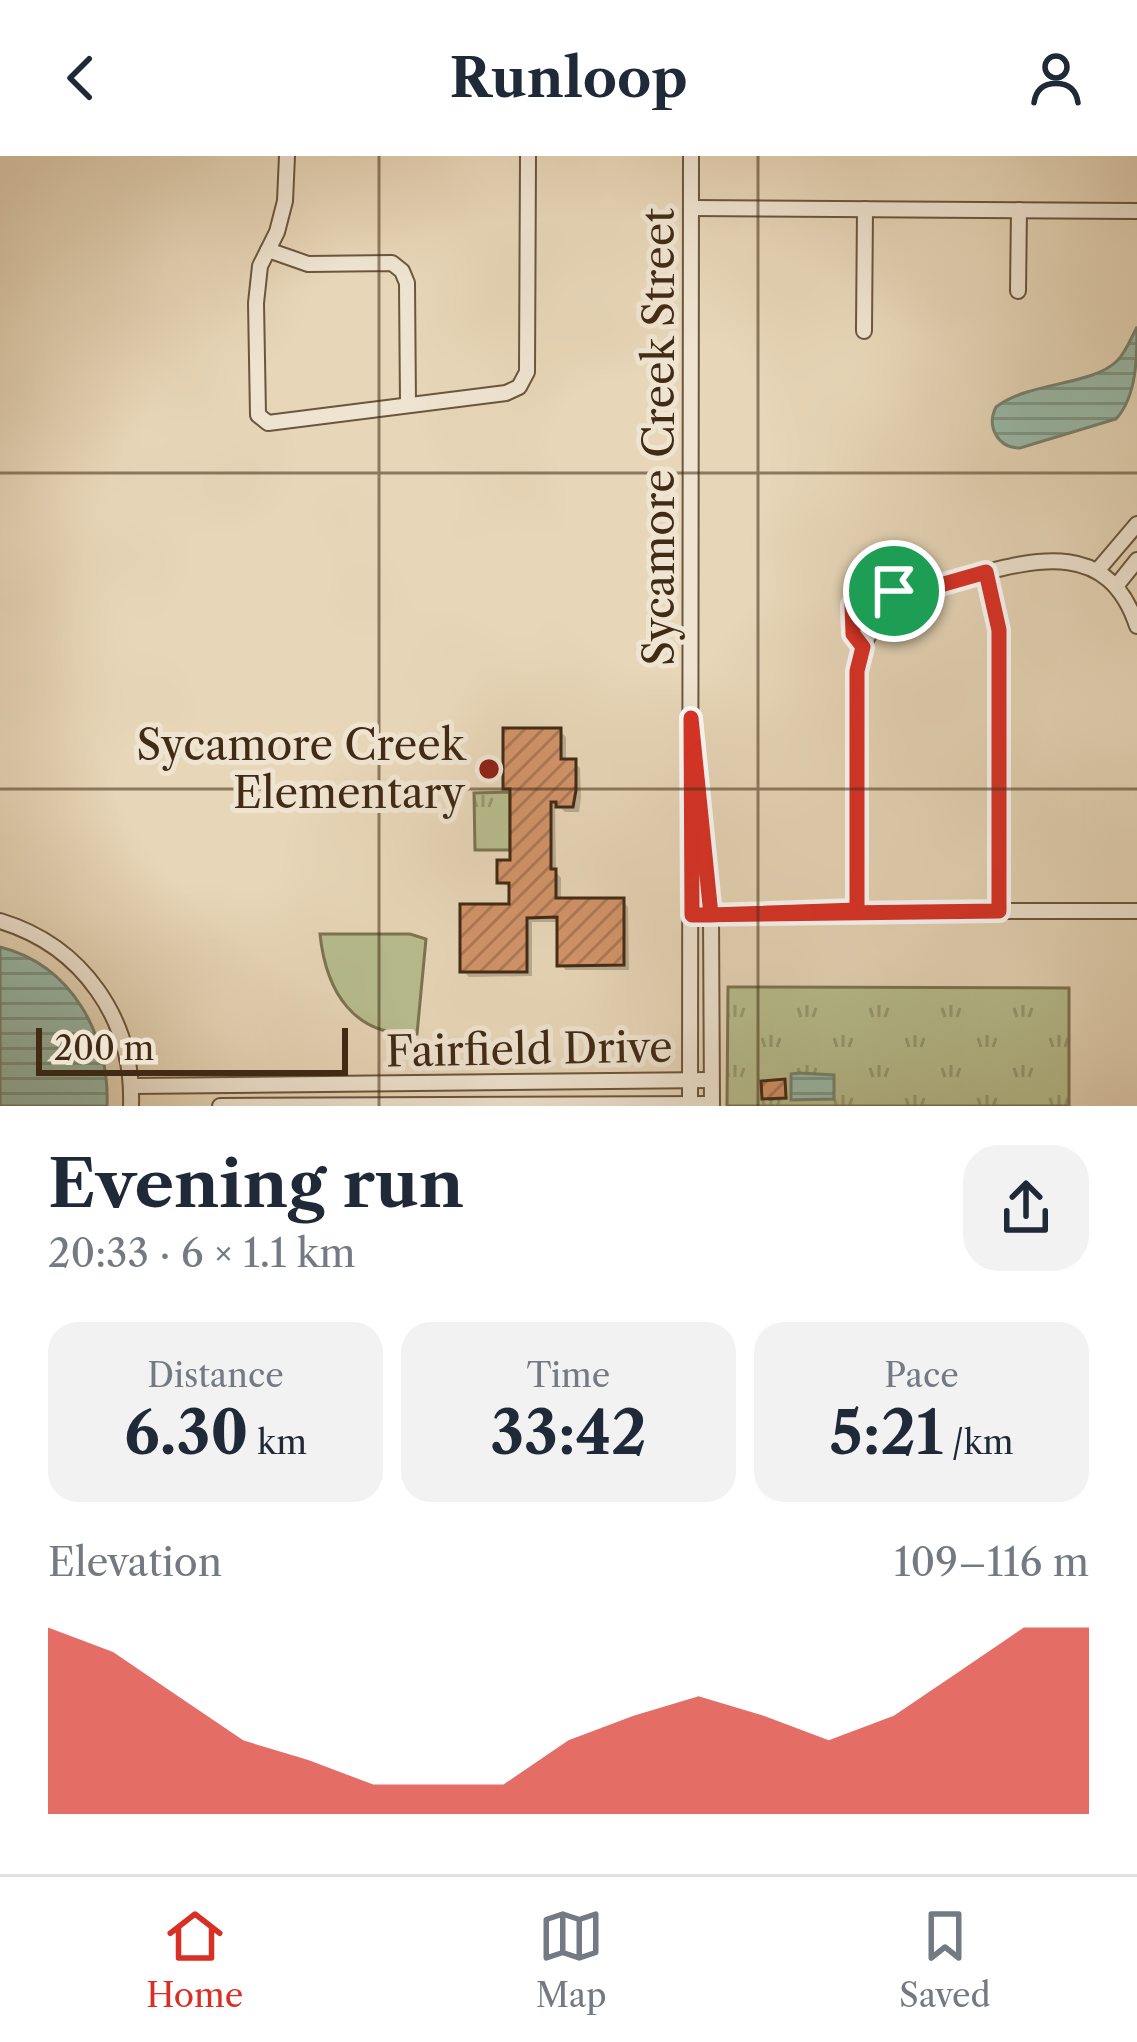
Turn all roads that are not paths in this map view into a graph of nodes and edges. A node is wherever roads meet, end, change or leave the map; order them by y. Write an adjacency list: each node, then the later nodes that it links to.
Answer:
1 (287, 156): 8 (street)
2 (528, 156): 11 (street)
3 (691, 156): 4 (street, Sycamore Creek Street)
4 (692, 208): 5 (street); 20 (street, Sycamore Creek Street)
5 (865, 209): 6 (street); 10 (street)
6 (1019, 210): 7 (street); 9 (street)
7 (1137, 211)
8 (268, 250): 11 (street); 11 (street)
9 (1018, 291)
10 (864, 332)
11 (408, 405)
12 (1137, 524): 14 (street)
13 (1137, 560): 16 (street)
14 (1096, 571): 15 (street); 16 (street)
15 (986, 572): 17 (street); 22 (street)
16 (1117, 585): 18 (street)
17 (909, 594): 19 (street); 19 (street)
18 (1137, 626)
19 (863, 647): 21 (street)
20 (691, 718): 24 (street, Sycamore Creek Street); 25 (street, Sycamore Creek Street)
21 (857, 910): 22 (street); 25 (street)
22 (999, 911): 23 (street)
23 (1137, 911)
24 (692, 915): 25 (street); 28 (street, Sycamore Creek Street)
25 (711, 915): 27 (street, Sycamore Creek Street)
26 (0, 921): 30 (street)
27 (711, 1080): 28 (street, Fairfield Drive); 33 (street, Sycamore Creek Street)
28 (690, 1081): 29 (street, Fairfield Drive); 32 (street, Sycamore Creek Street)
29 (539, 1082): 30 (street, Fairfield Drive); 31 (street)
30 (131, 1086): 34 (street)
31 (539, 1104): 32 (street, Fairfield Drive); 35 (street, Fairfield Drive)
32 (690, 1105): 33 (street, Fairfield Drive)
33 (712, 1105)
34 (131, 1106)
35 (220, 1106)

